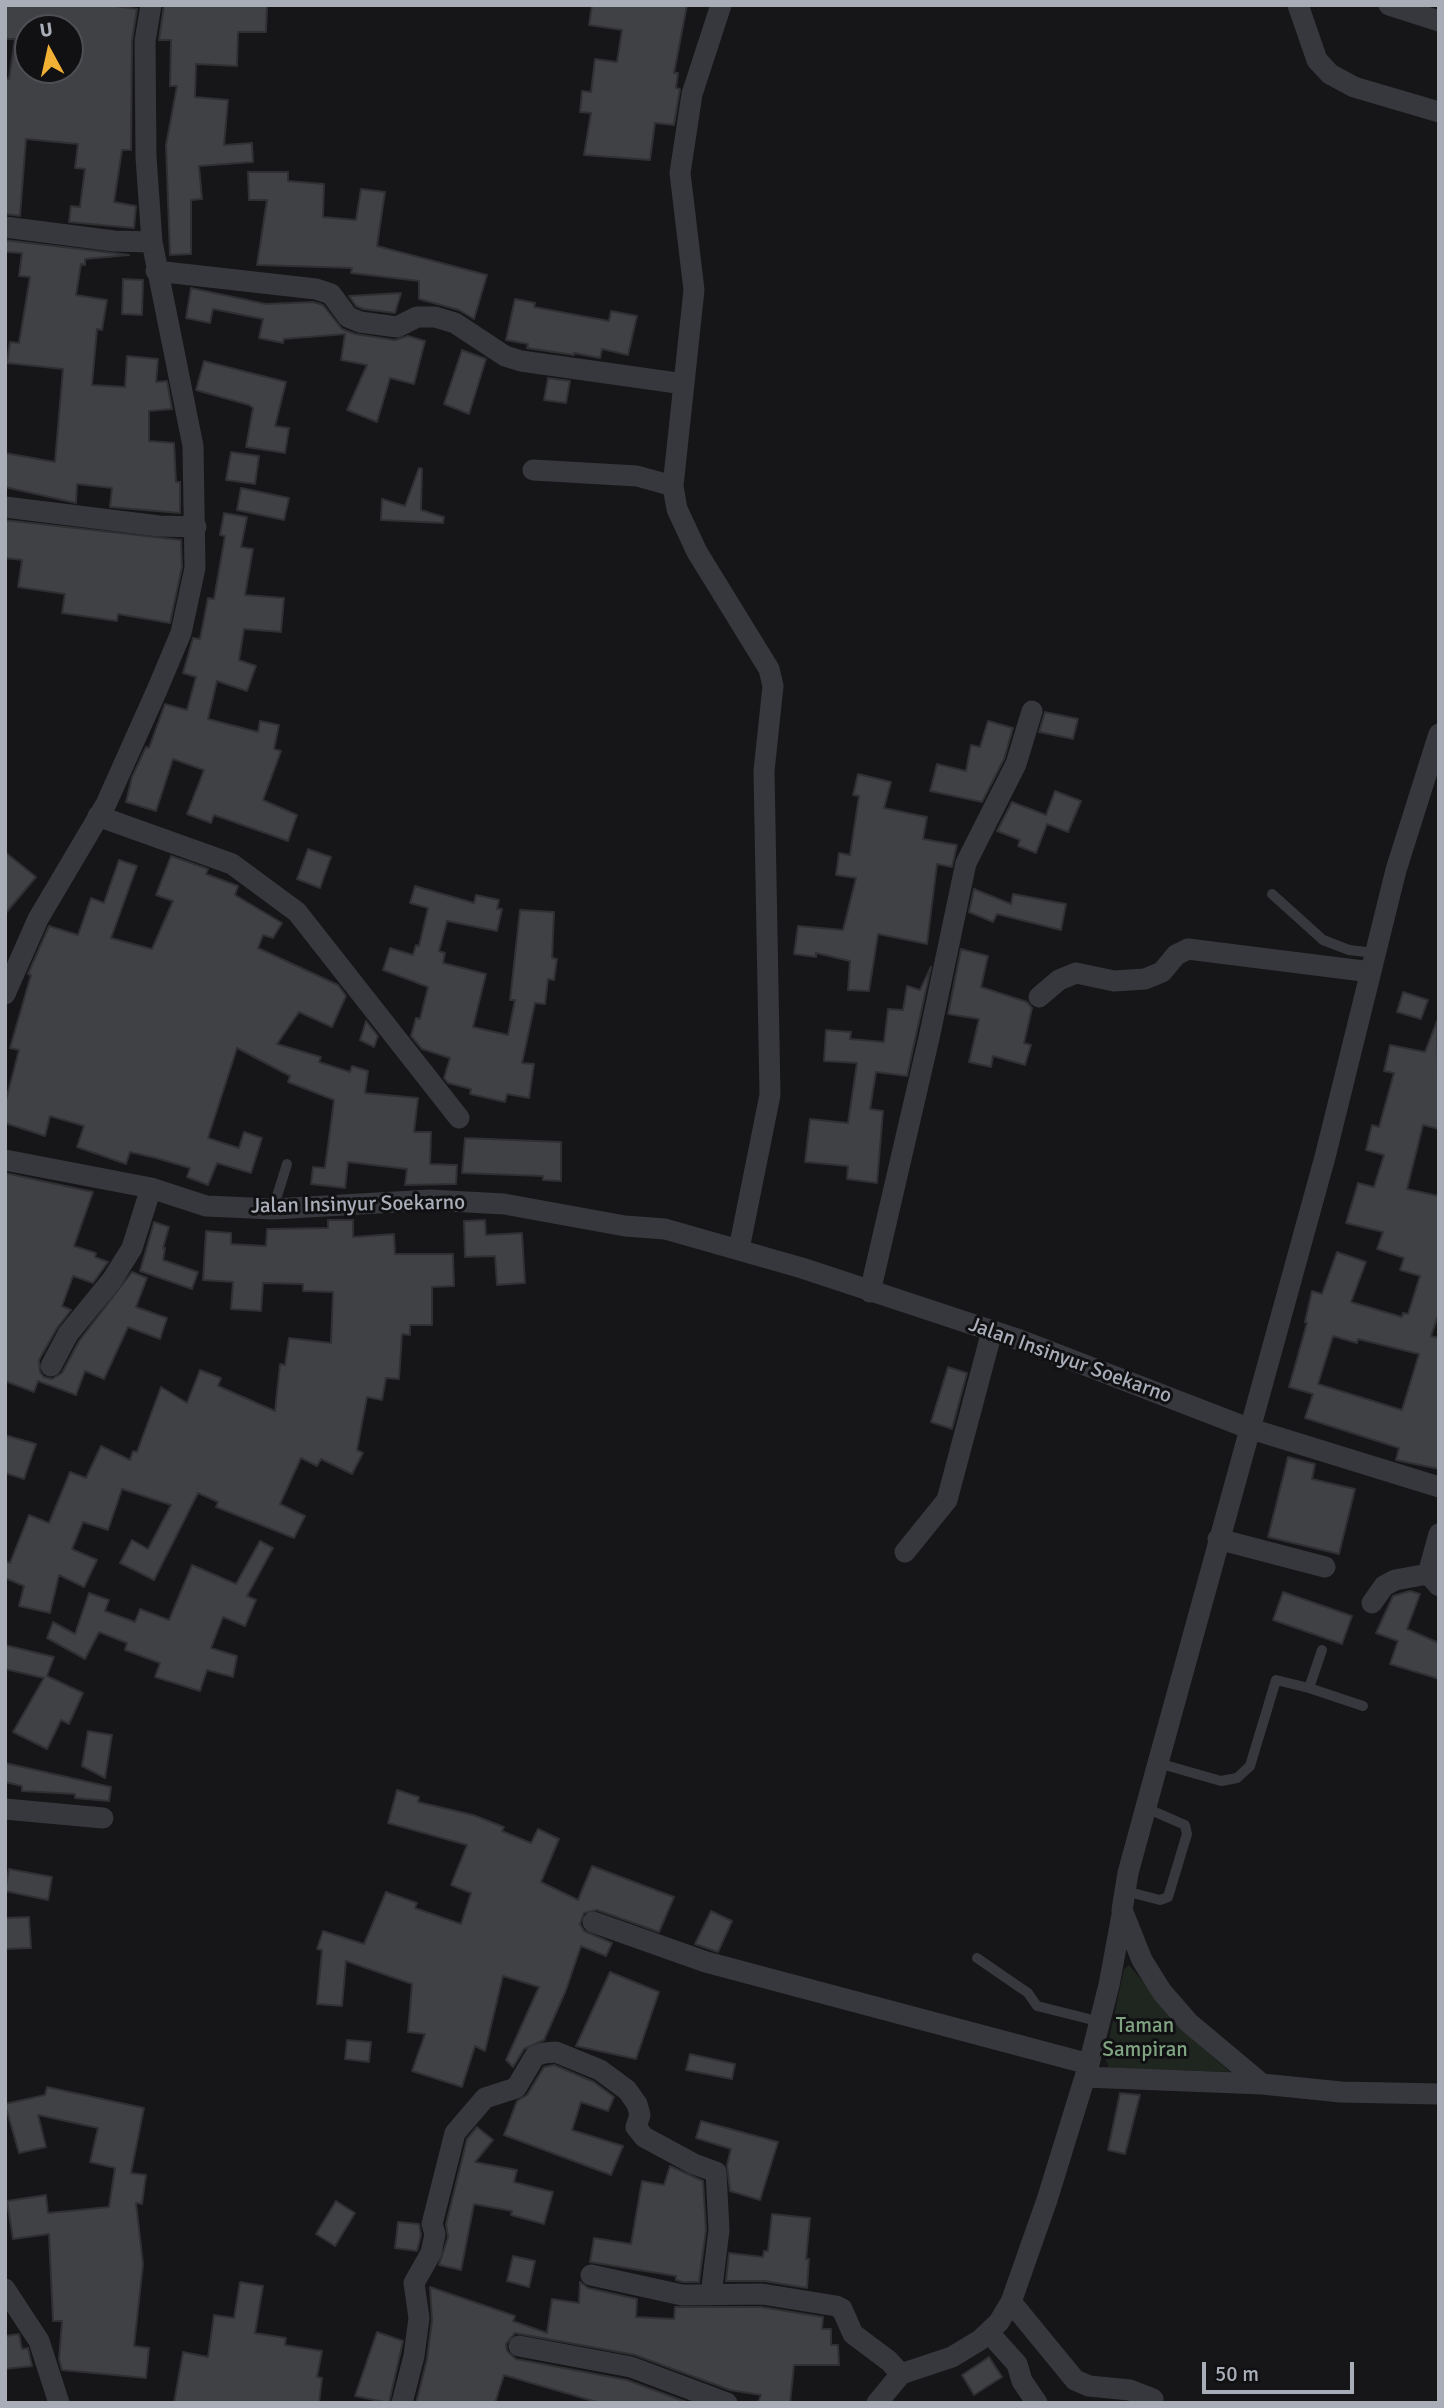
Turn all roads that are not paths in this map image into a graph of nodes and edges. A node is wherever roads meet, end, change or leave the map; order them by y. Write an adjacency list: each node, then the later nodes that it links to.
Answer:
1 (151, 5): 8 (street)
2 (721, 5): 10 (street)
3 (1298, 5): 6 (street)
4 (1389, 5): 5 (street)
5 (1439, 21)
6 (1439, 112)
7 (5, 227): 8 (street)
8 (152, 242): 9 (street)
9 (156, 271): 10 (street); 14 (street)
10 (684, 384): 12 (street)
11 (533, 470): 12 (street)
12 (673, 485): 27 (street)
13 (5, 507): 14 (street)
14 (196, 527): 17 (street)
15 (1032, 711): 28 (street)
16 (1439, 734): 19 (street)
17 (102, 811): 20 (street); 22 (street)
18 (1272, 894): 19 (lane)
19 (1373, 962): 21 (street); 31 (street)
20 (5, 993)
21 (1039, 996)
22 (459, 1118)
23 (5, 1160): 25 (street, Jalan Insinyur Soekarno)
24 (287, 1164): 26 (lane)
25 (151, 1188): 26 (street, Jalan Insinyur Soekarno); 30 (street)
26 (273, 1209): 27 (street, Jalan Insinyur Soekarno)
27 (739, 1249): 28 (street, Jalan Insinyur Soekarno)
28 (870, 1292): 29 (street, Jalan Insinyur Soekarno)
29 (992, 1331): 31 (street, Jalan Insinyur Soekarno); 35 (street)
30 (51, 1366)
31 (1248, 1428): 32 (street, Jalan Insinyur Soekarno); 34 (street)
32 (1439, 1487)
33 (1439, 1534): 37 (street)
34 (1218, 1539): 36 (street); 42 (street)
35 (905, 1552)
36 (1325, 1567)
37 (1433, 1580): 38 (street)
38 (1372, 1603)
39 (1322, 1650): 40 (lane)
40 (1309, 1688): 41 (lane); 42 (lane)
41 (1363, 1706)
42 (1158, 1763): 43 (street)
43 (1146, 1808): 46 (street); 46 (lane)
44 (5, 1810): 45 (street)
45 (103, 1818)
46 (1123, 1900): 49 (street); 51 (street)
47 (593, 1922): 50 (street)
48 (977, 1958): 49 (lane)
49 (1101, 2022): 50 (street)
50 (1087, 2071): 51 (street); 56 (street)
51 (1262, 2084): 52 (street)
52 (1439, 2094)
53 (591, 2275): 55 (street)
54 (5, 2289): 61 (street)
55 (711, 2295): 59 (street); 62 (street)
56 (1011, 2302): 57 (street); 60 (street)
57 (989, 2333): 59 (street); 65 (street)
58 (519, 2346): 63 (street)
59 (901, 2375): 64 (street)
60 (1153, 2399)
61 (58, 2403)
62 (402, 2403)
63 (727, 2403)
64 (877, 2403)
65 (1037, 2403)

